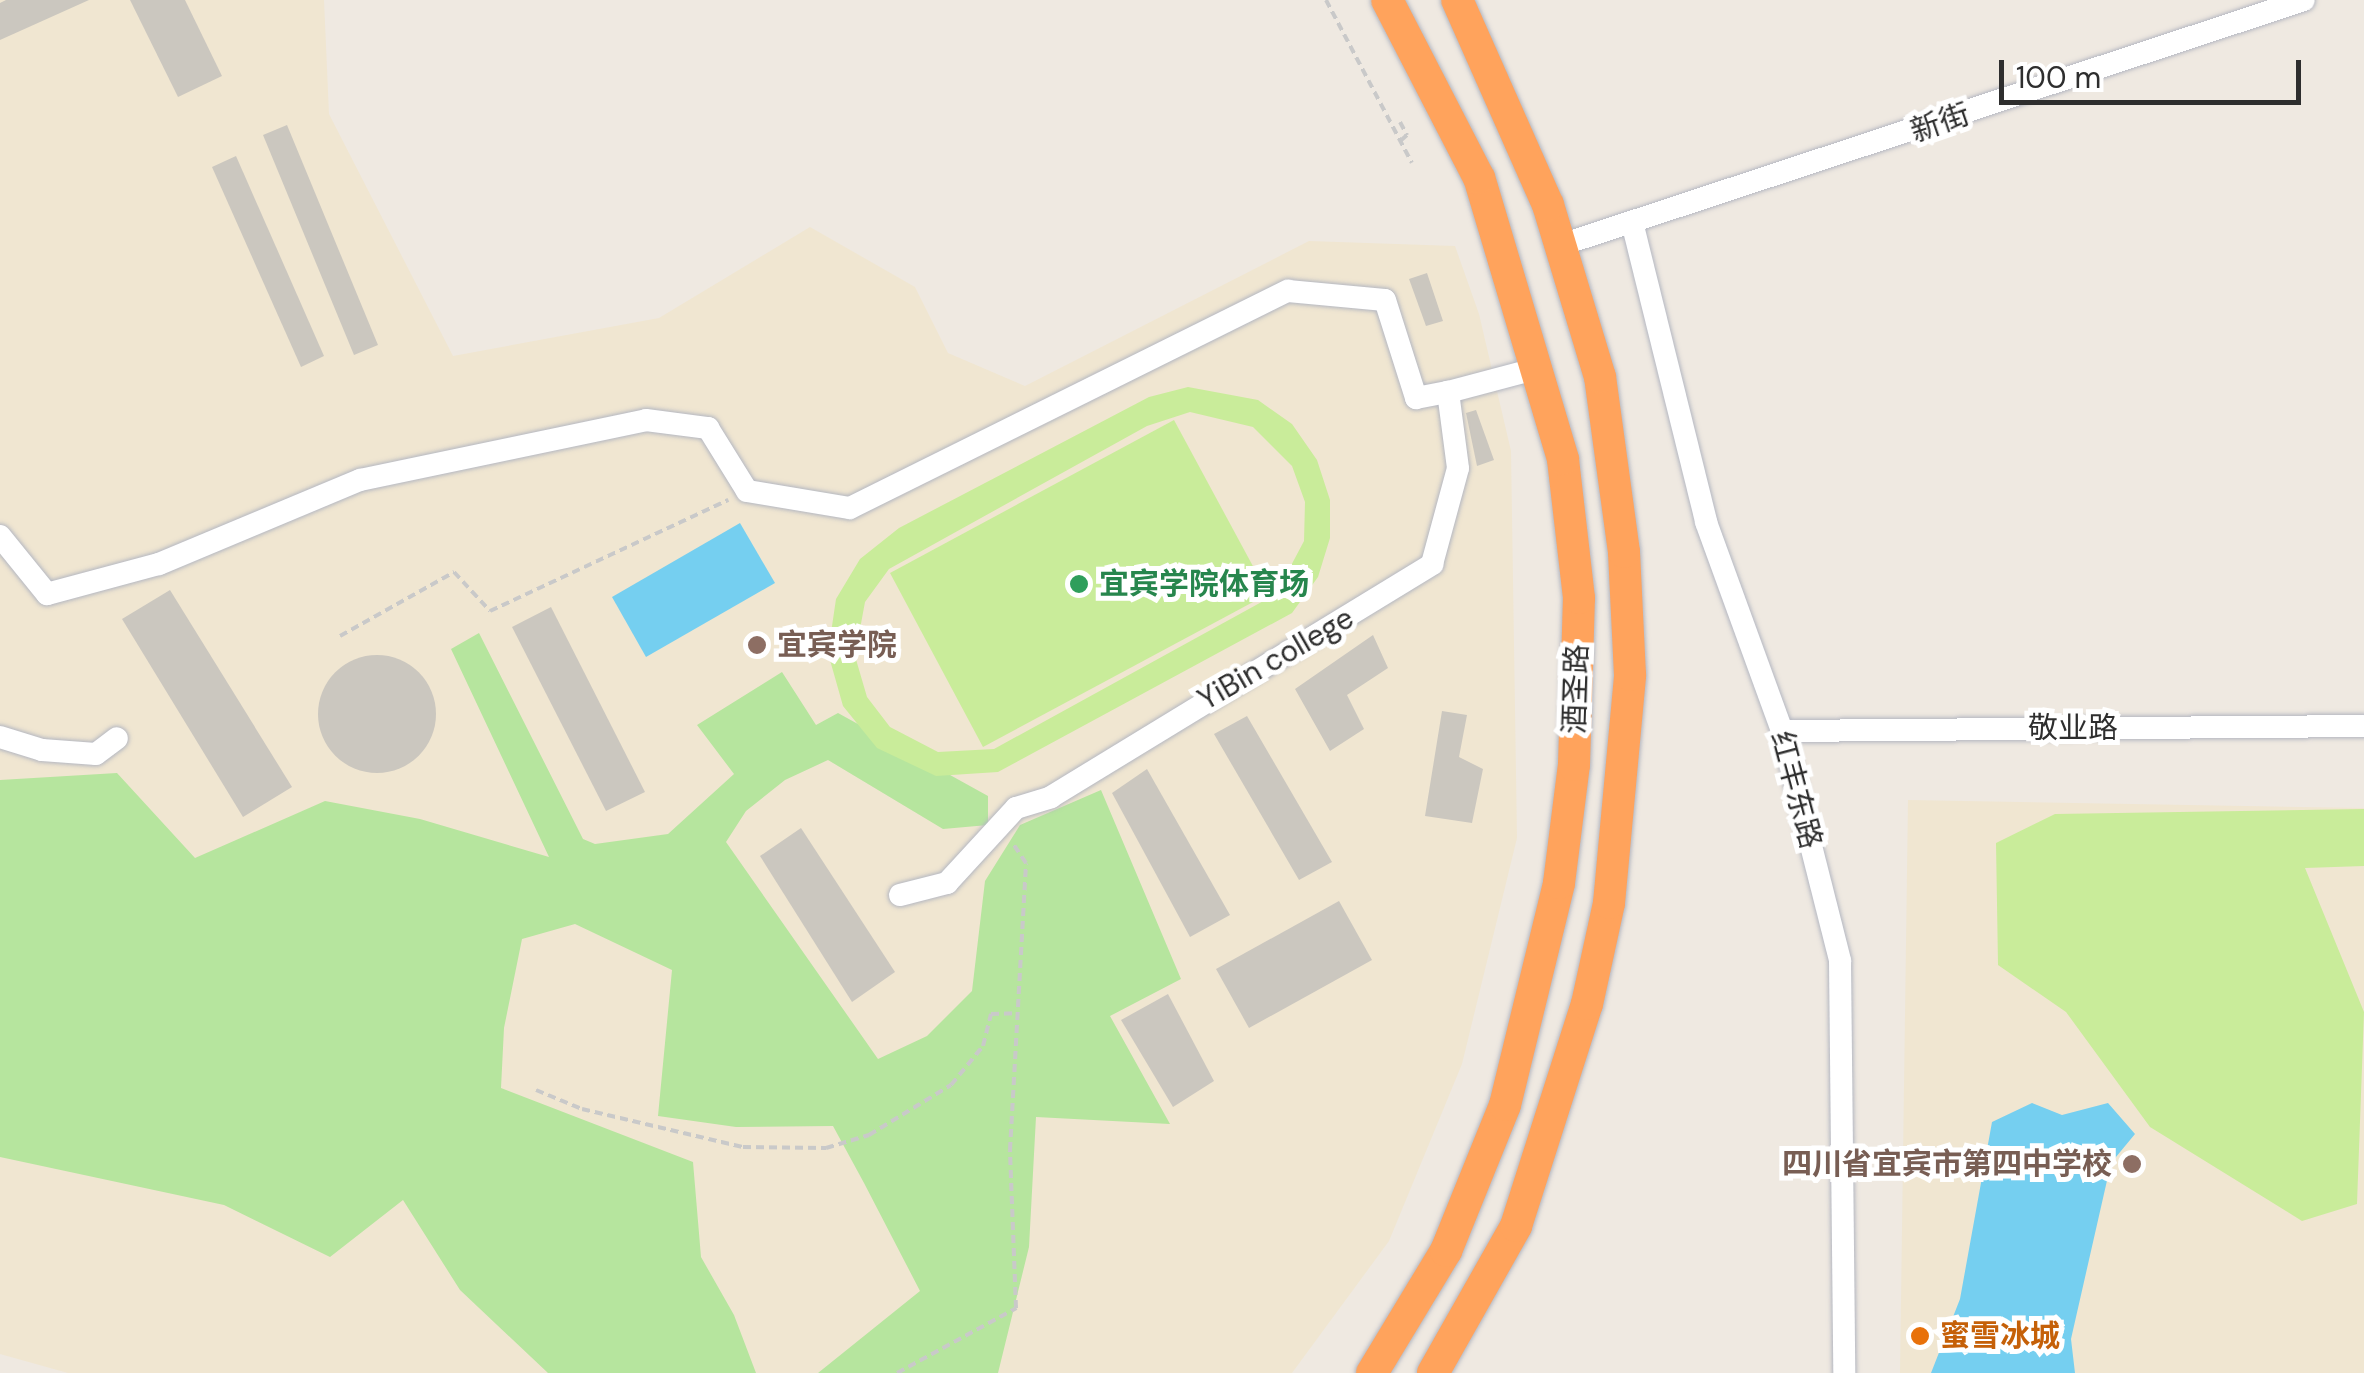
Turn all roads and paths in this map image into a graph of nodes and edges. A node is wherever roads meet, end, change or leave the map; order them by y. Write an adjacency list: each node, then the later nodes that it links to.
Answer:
1 (1326, 0): 6 (path)
2 (1387, 0): 10 (highway, 酒圣路)
3 (1456, 0): 9 (highway, 酒圣路)
4 (2304, 0): 8 (street, 新街)
5 (1400, 122): 6 (path)
6 (1400, 140): 7 (path)
7 (1412, 162)
8 (1633, 226): 9 (street, 新街); 16 (street, 红丰东路)
9 (1562, 245): 25 (highway, 酒圣路)
10 (1538, 368): 11 (street); 24 (highway, 酒圣路)
11 (1448, 392): 12 (street); 19 (street, YiBin college)
12 (747, 491): 13 (street); 14 (path)
13 (0, 536)
14 (340, 636)
15 (2364, 726): 16 (street, 敬业路)
16 (1782, 730): 26 (street, 红丰东路)
17 (0, 736): 18 (street)
18 (117, 738)
19 (1001, 828): 20 (street, YiBin college); 21 (path)
20 (900, 896)
21 (1016, 1013): 22 (path); 23 (path)
22 (536, 1090)
23 (897, 1373)
24 (1372, 1373)
25 (1433, 1373)
26 (1844, 1373)

